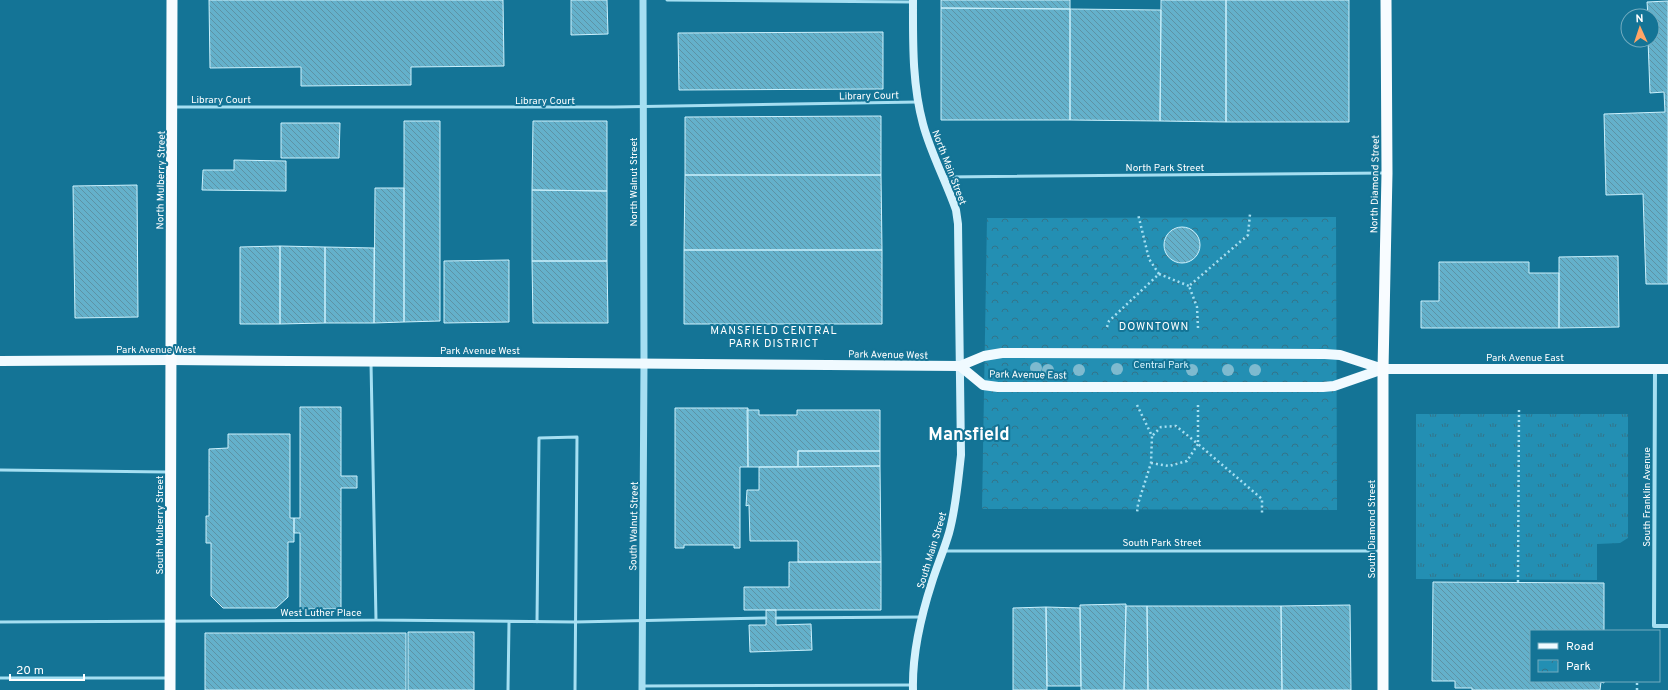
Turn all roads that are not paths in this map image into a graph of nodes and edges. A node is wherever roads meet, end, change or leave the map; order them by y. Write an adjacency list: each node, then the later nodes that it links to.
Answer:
1 (172, 0): 7 (highway, North Mulberry Street)
2 (643, 0): 8 (street, North Walnut Street)
3 (667, 0): 5 (lane)
4 (1386, 0): 9 (highway, North Diamond Street)
5 (913, 1): 6 (main road, North Main Street)
6 (918, 102): 8 (lane, Library Court); 10 (main road, North Main Street)
7 (172, 107): 8 (lane, Library Court); 11 (highway, North Mulberry Street)
8 (643, 107): 14 (street, North Walnut Street)
9 (1387, 173): 10 (lane, North Park Street); 16 (highway, North Diamond Street)
10 (943, 177): 15 (main road, North Main Street)
11 (170, 360): 12 (main road, Park Avenue West); 13 (main road, Park Avenue West); 20 (highway, South Mulberry Street)
12 (0, 362)
13 (371, 362): 14 (main road, Park Avenue West); 27 (lane)
14 (644, 363): 15 (main road, Park Avenue West); 32 (street, South Walnut Street)
15 (960, 366): 16 (main road, Park Avenue East); 16 (main road, Park Avenue East); 22 (main road, South Main Street)
16 (1383, 369): 17 (main road, Park Avenue East); 21 (highway, South Diamond Street)
17 (1655, 369): 18 (main road, Park Avenue East); 33 (street, South Franklin Avenue)
18 (1668, 369)
19 (0, 470): 20 (lane)
20 (171, 472): 26 (highway, South Mulberry Street)
21 (1382, 550): 22 (lane, South Park Street); 41 (highway, South Diamond Street)
22 (943, 551): 23 (main road, South Main Street)
23 (922, 617): 25 (lane); 36 (main road, South Main Street)
24 (766, 618): 32 (lane, West Luther Place)
25 (776, 618)
26 (171, 620): 27 (lane, West Luther Place); 28 (lane, West Luther Place); 35 (highway, South Mulberry Street)
27 (376, 620): 29 (lane, West Luther Place)
28 (0, 622)
29 (509, 622): 30 (lane, West Luther Place); 39 (lane)
30 (537, 622): 31 (lane, West Luther Place); 31 (lane)
31 (575, 622): 32 (lane, West Luther Place); 40 (lane)
32 (642, 622): 37 (street, South Walnut Street)
33 (1668, 626)
34 (0, 678): 35 (lane)
35 (170, 678): 38 (highway, South Mulberry Street)
36 (913, 687): 37 (lane)
37 (642, 688)
38 (170, 690)
39 (508, 690)
40 (575, 690)
41 (1383, 690)

